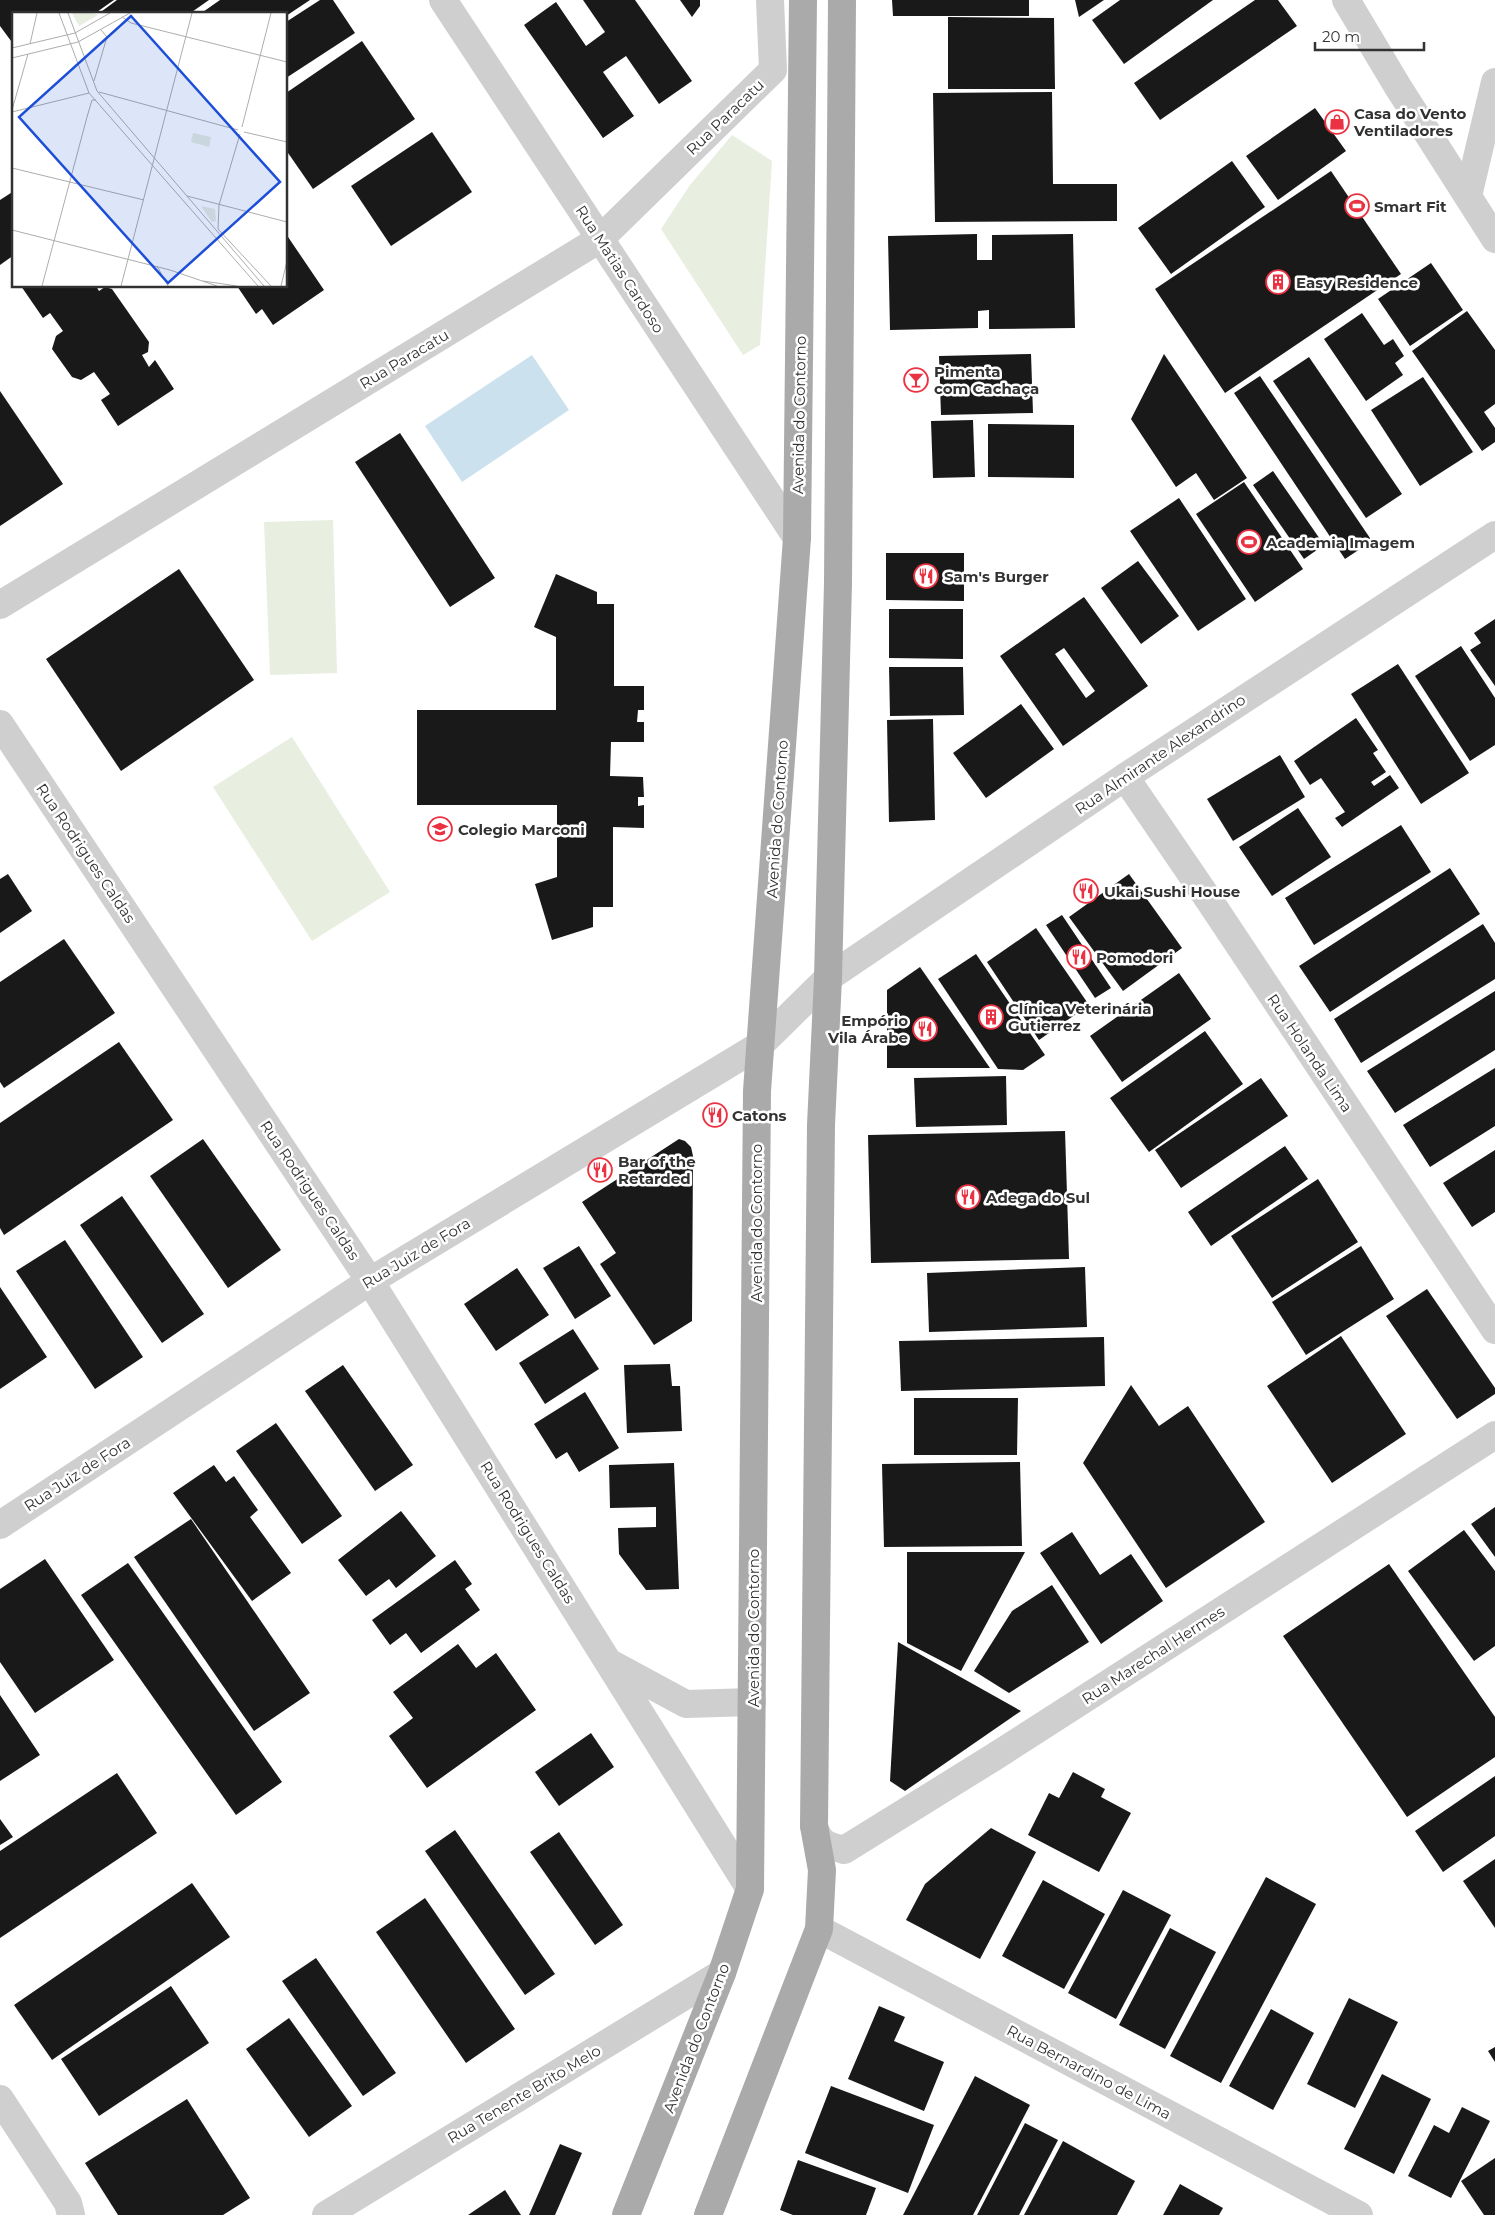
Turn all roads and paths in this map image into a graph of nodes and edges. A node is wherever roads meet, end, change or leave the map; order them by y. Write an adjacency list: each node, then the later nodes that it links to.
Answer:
1 (443, 0): 8 (street, Rua Matias Cardoso)
2 (770, 0): 8 (street, Rua Paracatu)
3 (803, 0): 11 (main road, Avenida do Contorno)
4 (842, 0): 15 (main road)
5 (1346, 0): 7 (street)
6 (1495, 82): 7 (street)
7 (1468, 196): 9 (street)
8 (600, 239): 11 (street, Rua Matias Cardoso); 12 (street, Rua Paracatu)
9 (1495, 239)
10 (1495, 535): 14 (street, Rua Almirante Alexandrino)
11 (797, 538): 16 (main road, Avenida do Contorno)
12 (0, 605)
13 (0, 724): 17 (street, Rua Rodrigues Caldas)
14 (1125, 777): 15 (street, Rua Almirante Alexandrino); 18 (street, Rua Holanda Lima)
15 (828, 978): 16 (street, Rua Juiz de Fora); 23 (main road)
16 (760, 1045): 17 (street, Rua Juiz de Fora); 22 (main road, Avenida do Contorno)
17 (370, 1281): 20 (street, Rua Juiz de Fora); 21 (street, Rua Rodrigues Caldas)
18 (1495, 1330)
19 (1495, 1435): 23 (street, Rua Marechal Hermes)
20 (0, 1525)
21 (611, 1663): 22 (street, Rua Rodrigues Caldas); 24 (street, Rua Rodrigues Caldas)
22 (752, 1702): 24 (main road, Avenida do Contorno)
23 (814, 1826): 25 (main road)
24 (750, 1888): 26 (main road, Avenida do Contorno)
25 (819, 1929): 31 (main road); 32 (street, Rua Bernardino de Lima)
26 (722, 1973): 29 (street, Rua Tenente Brito Melo); 30 (main road, Avenida do Contorno)
27 (0, 2099): 28 (street)
28 (71, 2215)
29 (326, 2215)
30 (626, 2215)
31 (708, 2215)
32 (1359, 2215)

